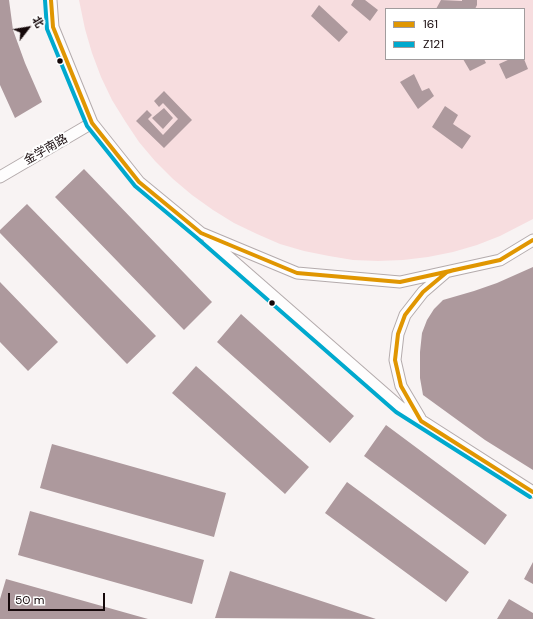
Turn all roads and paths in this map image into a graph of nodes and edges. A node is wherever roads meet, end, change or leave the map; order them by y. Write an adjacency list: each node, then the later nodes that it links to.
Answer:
1 (51, 0): 2 (street)
2 (92, 123): 3 (street, 金学南路); 4 (street)
3 (0, 177)
4 (202, 233): 6 (street); 7 (street)
5 (533, 240): 6 (street)
6 (447, 272): 7 (street)
7 (421, 421): 8 (street)
8 (533, 492)

